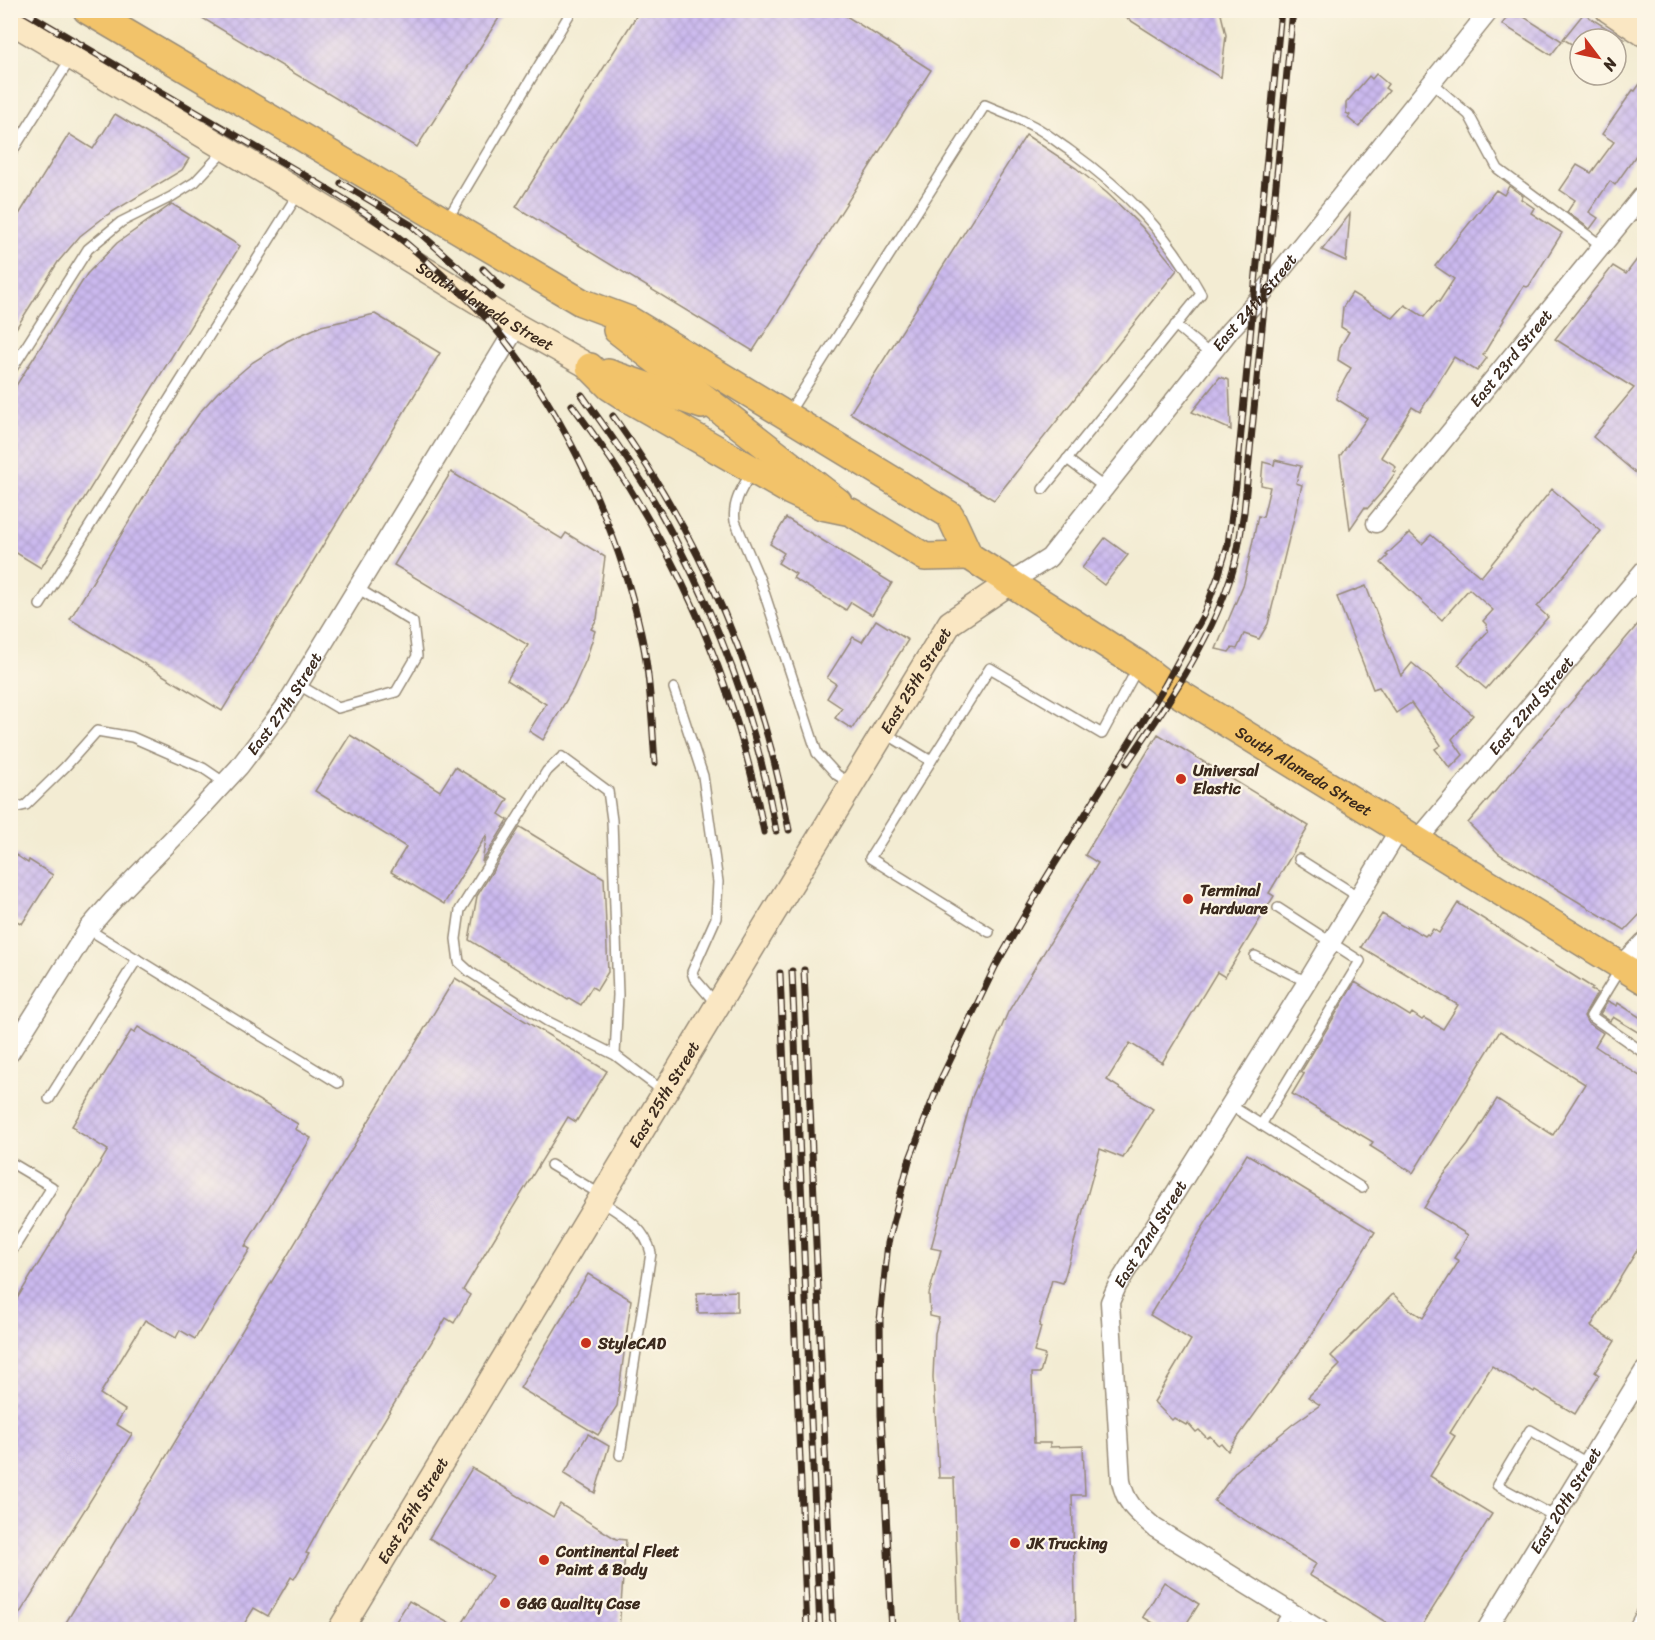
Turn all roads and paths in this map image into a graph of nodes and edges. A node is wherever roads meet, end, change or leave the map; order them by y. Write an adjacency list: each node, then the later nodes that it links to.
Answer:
1 (87, 10): 13 (main road)
2 (573, 10): 13 (lane)
3 (1490, 10): 8 (street, East 24th Street)
4 (1608, 10): 6 (street)
5 (10, 21): 7 (street, South Alameda Street)
6 (1644, 34)
7 (72, 56): 9 (street, South Alameda Street); 10 (lane)
8 (1432, 83): 14 (lane); 18 (street, East 24th Street)
9 (227, 149): 11 (street, South Alameda Street); 20 (lane)
10 (10, 155)
11 (299, 192): 17 (street, South Alameda Street); 34 (lane)
12 (1644, 194): 14 (street, East 23rd Street)
13 (446, 222): 15 (main road)
14 (1602, 246): 29 (street, East 23rd Street)
15 (581, 302): 21 (main road); 22 (main road)
16 (1176, 325): 18 (lane); 22 (lane); 24 (lane)
17 (517, 326): 19 (street, South Alameda Street); 33 (street, East 27th Street)
18 (1210, 354): 26 (street, East 24th Street)
19 (590, 367): 21 (main road); 25 (main road, South Alameda Street)
20 (10, 372)
21 (721, 411): 23 (main road); 28 (main road)
22 (786, 416): 23 (main road)
23 (848, 452): 30 (main road)
24 (1067, 459): 26 (lane); 27 (lane)
25 (753, 471): 28 (main road, South Alameda Street); 41 (lane)
26 (1105, 488): 32 (street, East 24th Street)
27 (1043, 489)
28 (851, 512): 30 (main road, South Alameda Street)
29 (1376, 523)
30 (969, 556): 32 (main road, South Alameda Street)
31 (1644, 570): 43 (street, East 22nd Street)
32 (1009, 583): 35 (main road, South Alameda Street); 38 (street, East 25th Street)
33 (357, 588): 36 (street, East 27th Street); 36 (lane)
34 (40, 605)
35 (1139, 665): 39 (lane); 43 (main road, South Alameda Street)
36 (298, 685): 40 (street, East 27th Street)
37 (674, 688): 56 (lane)
38 (884, 732): 39 (lane); 41 (street, East 25th Street)
39 (931, 760): 48 (lane)
40 (225, 783): 42 (lane); 47 (street, East 27th Street)
41 (852, 784): 56 (street, East 25th Street, bridge)
42 (10, 810)
43 (1408, 835): 45 (street, East 22nd Street); 53 (main road, South Alameda Street)
44 (1299, 859): 45 (lane)
45 (1359, 897): 49 (street, East 22nd Street)
46 (1278, 908): 49 (lane)
47 (88, 929): 52 (lane); 57 (street, East 27th Street)
48 (989, 932)
49 (1331, 942): 55 (street, East 22nd Street); 64 (lane)
50 (1644, 942): 53 (street)
51 (1255, 956): 55 (lane)
52 (137, 959): 60 (lane); 62 (lane)
53 (1622, 965): 54 (main road, South Alameda Street); 58 (lane)
54 (1644, 980)
55 (1306, 982): 63 (street, East 22nd Street)
56 (718, 1006): 61 (street, East 25th Street)
57 (10, 1053)
58 (1644, 1053)
59 (615, 1055): 59 (lane); 61 (lane)
60 (338, 1083)
61 (666, 1094): 68 (street, East 25th Street)
62 (49, 1099)
63 (1230, 1105): 64 (lane); 75 (street, East 22nd Street)
64 (1261, 1125): 67 (lane)
65 (10, 1162): 69 (lane)
66 (551, 1165): 68 (lane)
67 (1362, 1188)
68 (601, 1197): 71 (lane); 76 (street, East 25th Street)
69 (10, 1254)
70 (1644, 1371): 72 (street, East 20th Street)
71 (620, 1455)
72 (1587, 1463): 73 (street, East 20th Street); 73 (lane)
73 (1554, 1516): 79 (street, East 20th Street)
74 (1644, 1608): 80 (lane)
75 (1289, 1611): 77 (lane); 78 (street)
76 (340, 1629)
77 (1277, 1629)
78 (1320, 1629)
79 (1486, 1629)
80 (1632, 1629)

